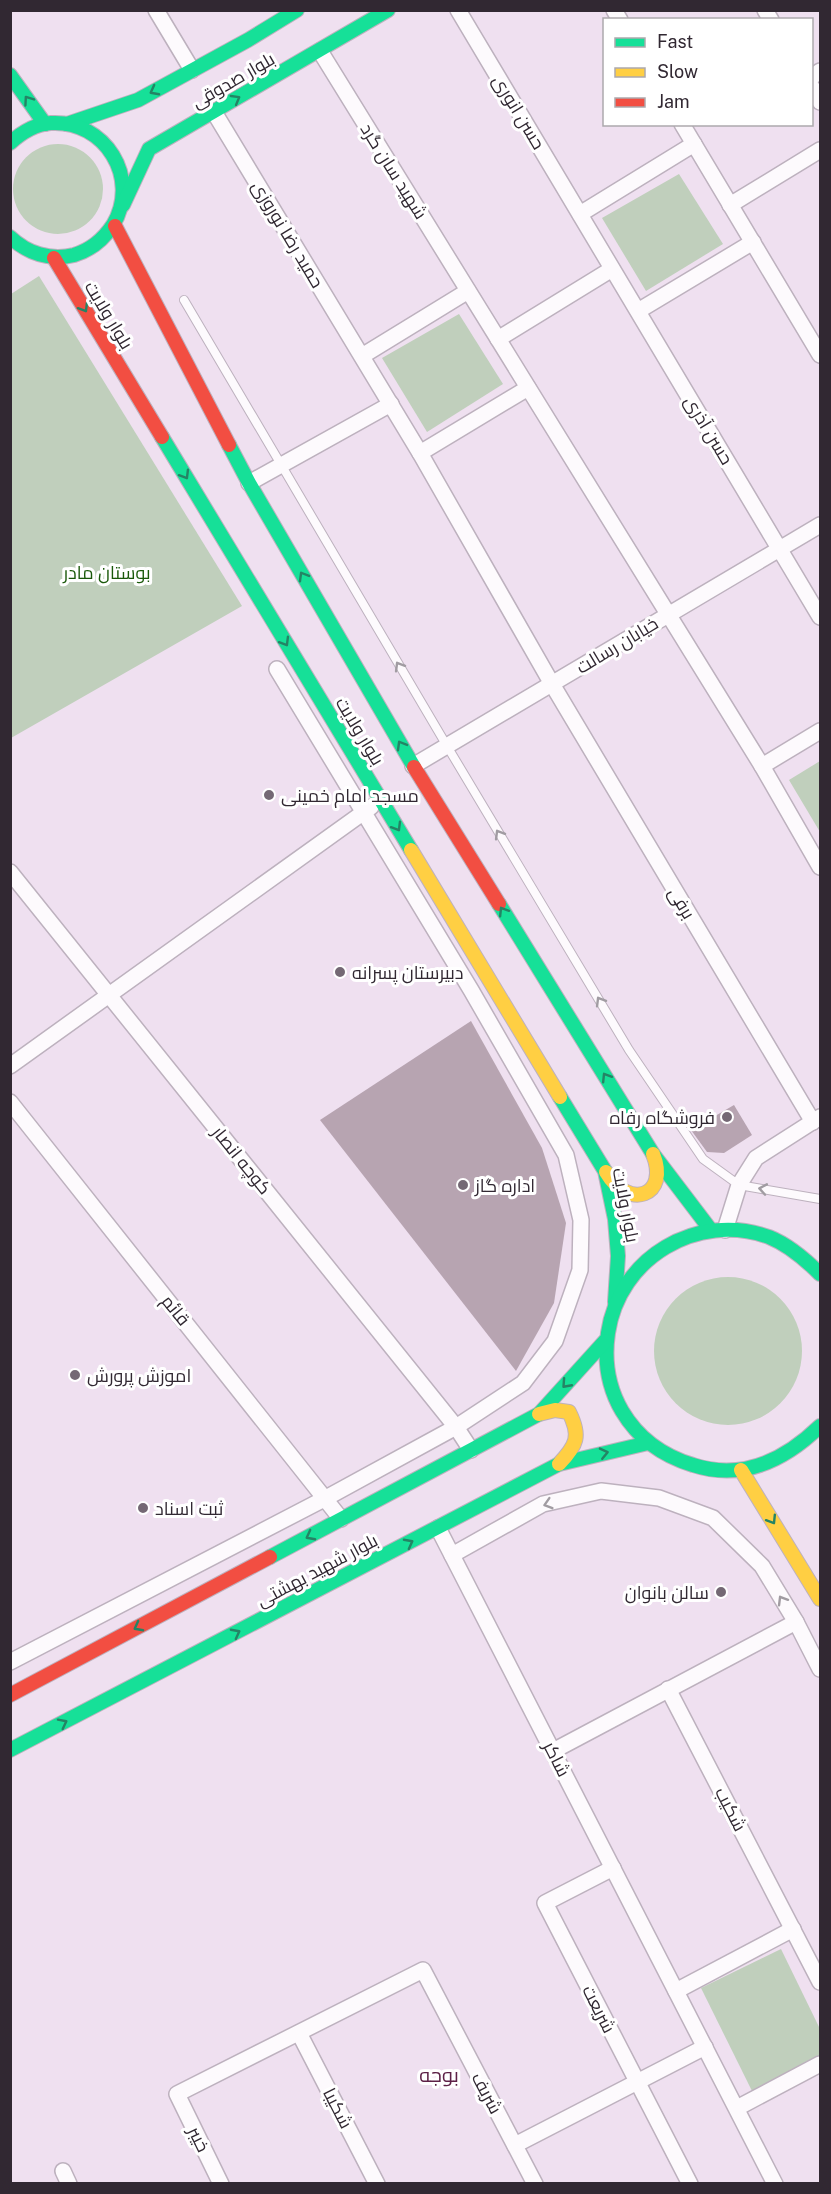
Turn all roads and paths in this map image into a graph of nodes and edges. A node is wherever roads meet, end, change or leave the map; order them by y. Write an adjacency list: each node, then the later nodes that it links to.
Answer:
1 (156, 10): 6 (street)
2 (297, 10): 6 (main road, بلوار صدوقی)
3 (387, 10): 5 (main road, بلوار صدوقی)
4 (458, 10): 17 (street, حسن انوری)
5 (320, 51): 8 (main road, بلوار صدوقی, one-way to 5); 23 (street, شهید سان گرد)
6 (192, 70): 10 (main road, بلوار صدوقی, one-way to 10)
7 (10, 75): 9 (main road, one-way to 7)
8 (214, 112): 15 (main road, بلوار صدوقی); 28 (street, حمید رضا نوروزی)
9 (45, 124): 10 (main road); 12 (main road)
10 (67, 124): 15 (main road)
11 (683, 126): 13 (street)
12 (10, 143)
13 (694, 144): 16 (street); 17 (street)
14 (820, 150): 16 (street)
15 (123, 205): 18 (main road, بلوار صدوقی)
16 (730, 205): 20 (street)
17 (580, 214): 22 (street, حسن انوری)
18 (115, 226): 21 (main road); 33 (main road, بلوار ولایت)
19 (10, 237): 21 (main road)
20 (753, 242): 25 (street); 27 (street)
21 (54, 258): 44 (main road, بلوار ولایت, one-way to 44)
22 (612, 269): 25 (street, حسن آذری); 26 (street)
23 (468, 291): 26 (street, شهید سان گرد); 28 (street)
24 (184, 300): 32 (lane)
25 (638, 311): 35 (street, حسن آذری)
26 (498, 339): 29 (street, شهید سان گرد)
27 (820, 355)
28 (362, 356): 30 (street, حمید رضا نوروزی)
29 (528, 388): 31 (street); 36 (street)
30 (391, 404): 31 (street, حمید رضا نوروزی); 32 (street)
31 (420, 453): 39 (street)
32 (281, 466): 33 (street); 41 (lane, one-way to 32)
33 (249, 483): 42 (main road, بلوار ولایت, one-way to 33)
34 (820, 525): 35 (street, خیابان رسالت)
35 (780, 549): 36 (street, خیابان رسالت); 37 (street, حسن آذری)
36 (668, 615): 39 (street, خیابان رسالت); 43 (street)
37 (820, 617)
38 (278, 669): 45 (street)
39 (552, 684): 41 (street, خیابان رسالت); 51 (street, برفی)
40 (820, 731): 43 (street)
41 (447, 746): 42 (street, خیابان رسالت); 54 (lane, one-way to 41)
42 (413, 766): 52 (main road, بلوار ولایت, one-way to 42)
43 (762, 766): 46 (street)
44 (380, 800): 45 (street); 53 (main road, بلوار ولایت, one-way to 53)
45 (363, 812): 48 (street); 64 (street)
46 (820, 867)
47 (10, 872): 48 (street, کوچه انصار)
48 (109, 995): 49 (street); 64 (street, کوچه انصار)
49 (10, 1066)
50 (10, 1102): 69 (street, قائم)
51 (817, 1119): 54 (street)
52 (653, 1154): 53 (main road); 56 (main road, بلوار ولایت)
53 (605, 1171): 60 (main road, بلوار ولایت)
54 (739, 1185): 55 (lane, one-way to 54); 56 (street)
55 (820, 1199)
56 (717, 1229): 58 (main road); 60 (main road)
57 (820, 1253): 58 (main road)
58 (804, 1257): 59 (main road)
59 (820, 1274)
60 (615, 1302): 61 (main road)
61 (605, 1341): 62 (main road, بلوار شهید بهشتی, one-way to 62); 65 (main road)
62 (538, 1414): 66 (main road, بلوار شهید بهشتی); 67 (main road)
63 (820, 1426): 68 (main road)
64 (456, 1427): 66 (street, کوچه انصار); 69 (street)
65 (648, 1443): 67 (main road, بلوار شهید بهشتی, one-way to 65); 68 (main road)
66 (471, 1450): 70 (main road, بلوار شهید بهشتی)
67 (559, 1464): 71 (main road, بلوار شهید بهشتی)
68 (741, 1470): 73 (main road, one-way to 73)
69 (326, 1498): 70 (street, قائم); 75 (street)
70 (341, 1519): 78 (main road, بلوار شهید بهشتی, one-way to 78)
71 (438, 1528): 72 (street, شاکر); 79 (main road, بلوار شهید بهشتی, one-way to 71)
72 (452, 1555): 74 (street, one-way to 72); 80 (street, شاکر)
73 (820, 1599)
74 (796, 1622): 76 (street); 77 (street)
75 (10, 1662)
76 (820, 1670)
77 (668, 1689): 80 (street); 82 (street, شکیب)
78 (10, 1695)
79 (10, 1749)
80 (553, 1750): 81 (street, شاکر)
81 (613, 1868): 84 (street, شاکر); 88 (street, شریعت)
82 (793, 1929): 83 (street, شکیب); 84 (street)
83 (820, 1982)
84 (676, 1991): 86 (street, شاکر)
85 (299, 2033): 90 (street, شریف); 91 (street, خیبر); 92 (street, شکیبا)
86 (705, 2047): 88 (street); 89 (street, شاکر)
87 (820, 2064): 89 (street)
88 (637, 2082): 90 (street); 94 (street, شریعت)
89 (737, 2108): 95 (street)
90 (514, 2145): 93 (street, شریف)
91 (221, 2184)
92 (376, 2184)
93 (535, 2184)
94 (690, 2184)
95 (775, 2184)

